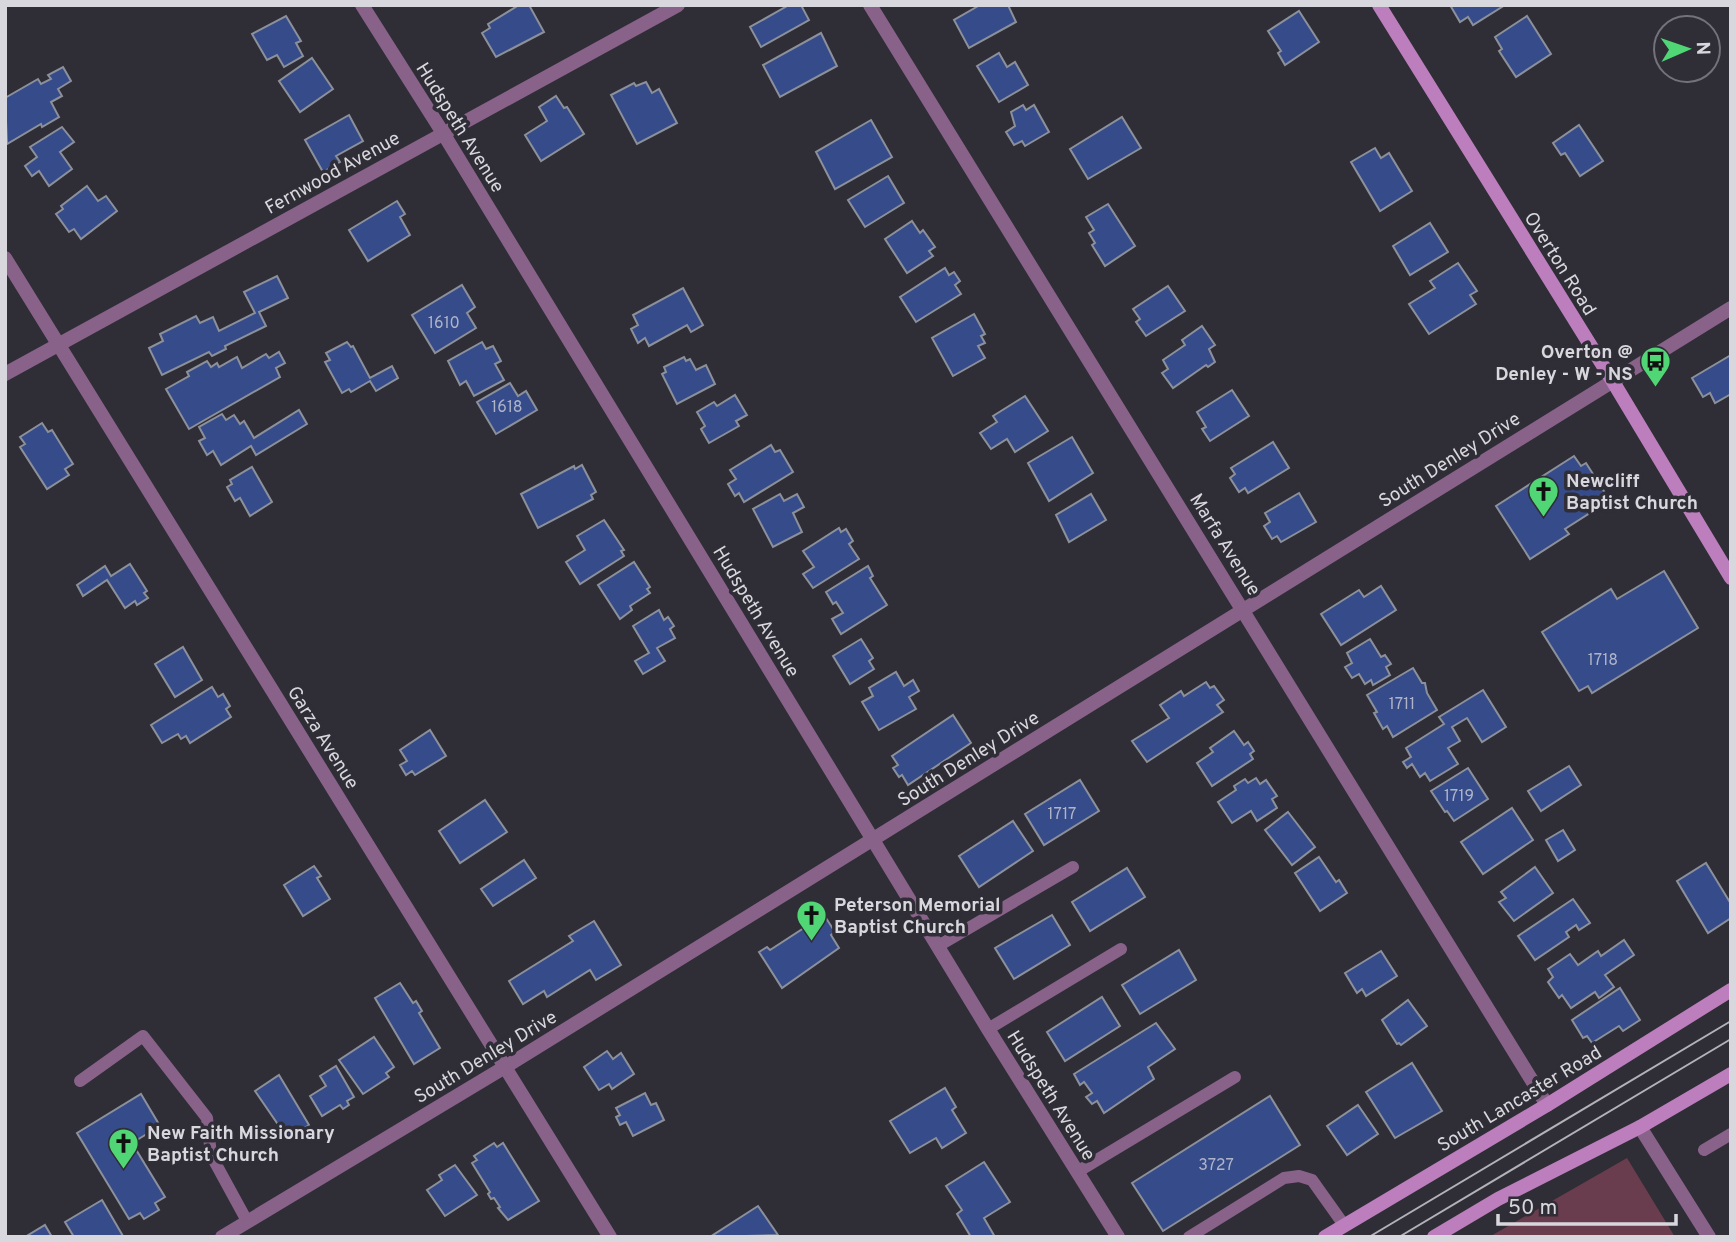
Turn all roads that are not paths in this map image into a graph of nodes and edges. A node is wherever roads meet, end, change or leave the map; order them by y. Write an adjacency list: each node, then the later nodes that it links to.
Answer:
1 (362, 5): 5 (street, Hudspeth Avenue)
2 (678, 5): 5 (street, Fernwood Avenue)
3 (870, 5): 12 (street, Marfa Avenue)
4 (1379, 5): 10 (main road, Overton Road)
5 (443, 133): 8 (street, Fernwood Avenue); 13 (street, Hudspeth Avenue)
6 (5, 258): 8 (street, Garza Avenue)
7 (1731, 308): 10 (street, South Denley Drive)
8 (58, 344): 9 (street, Fernwood Avenue); 19 (street, Garza Avenue)
9 (5, 374)
10 (1612, 380): 11 (main road, Overton Road); 12 (street, South Denley Drive)
11 (1731, 578)
12 (1244, 610): 13 (street, South Denley Drive); 23 (street, Marfa Avenue)
13 (874, 839): 15 (street, Hudspeth Avenue); 19 (street, South Denley Drive)
14 (1073, 867): 15 (lane)
15 (938, 946): 18 (street, Hudspeth Avenue)
16 (1121, 949): 18 (lane)
17 (1731, 990): 23 (main road, South Lancaster Road)
18 (988, 1030): 27 (street, Hudspeth Avenue)
19 (505, 1067): 28 (street, South Denley Drive); 31 (street, Garza Avenue)
20 (1731, 1074): 24 (main road)
21 (1235, 1077): 27 (lane)
22 (80, 1081): 28 (lane)
23 (1547, 1104): 29 (main road, South Lancaster Road)
24 (1640, 1127): 35 (main road); 36 (street)
25 (1731, 1134): 26 (lane)
26 (1704, 1150)
27 (1077, 1172): 32 (street, Hudspeth Avenue)
28 (247, 1221): 30 (street, South Denley Drive)
29 (1344, 1226): 33 (lane); 34 (main road, South Lancaster Road)
30 (222, 1237)
31 (610, 1237)
32 (1118, 1237)
33 (1189, 1237)
34 (1325, 1237)
35 (1434, 1237)
36 (1709, 1237)

